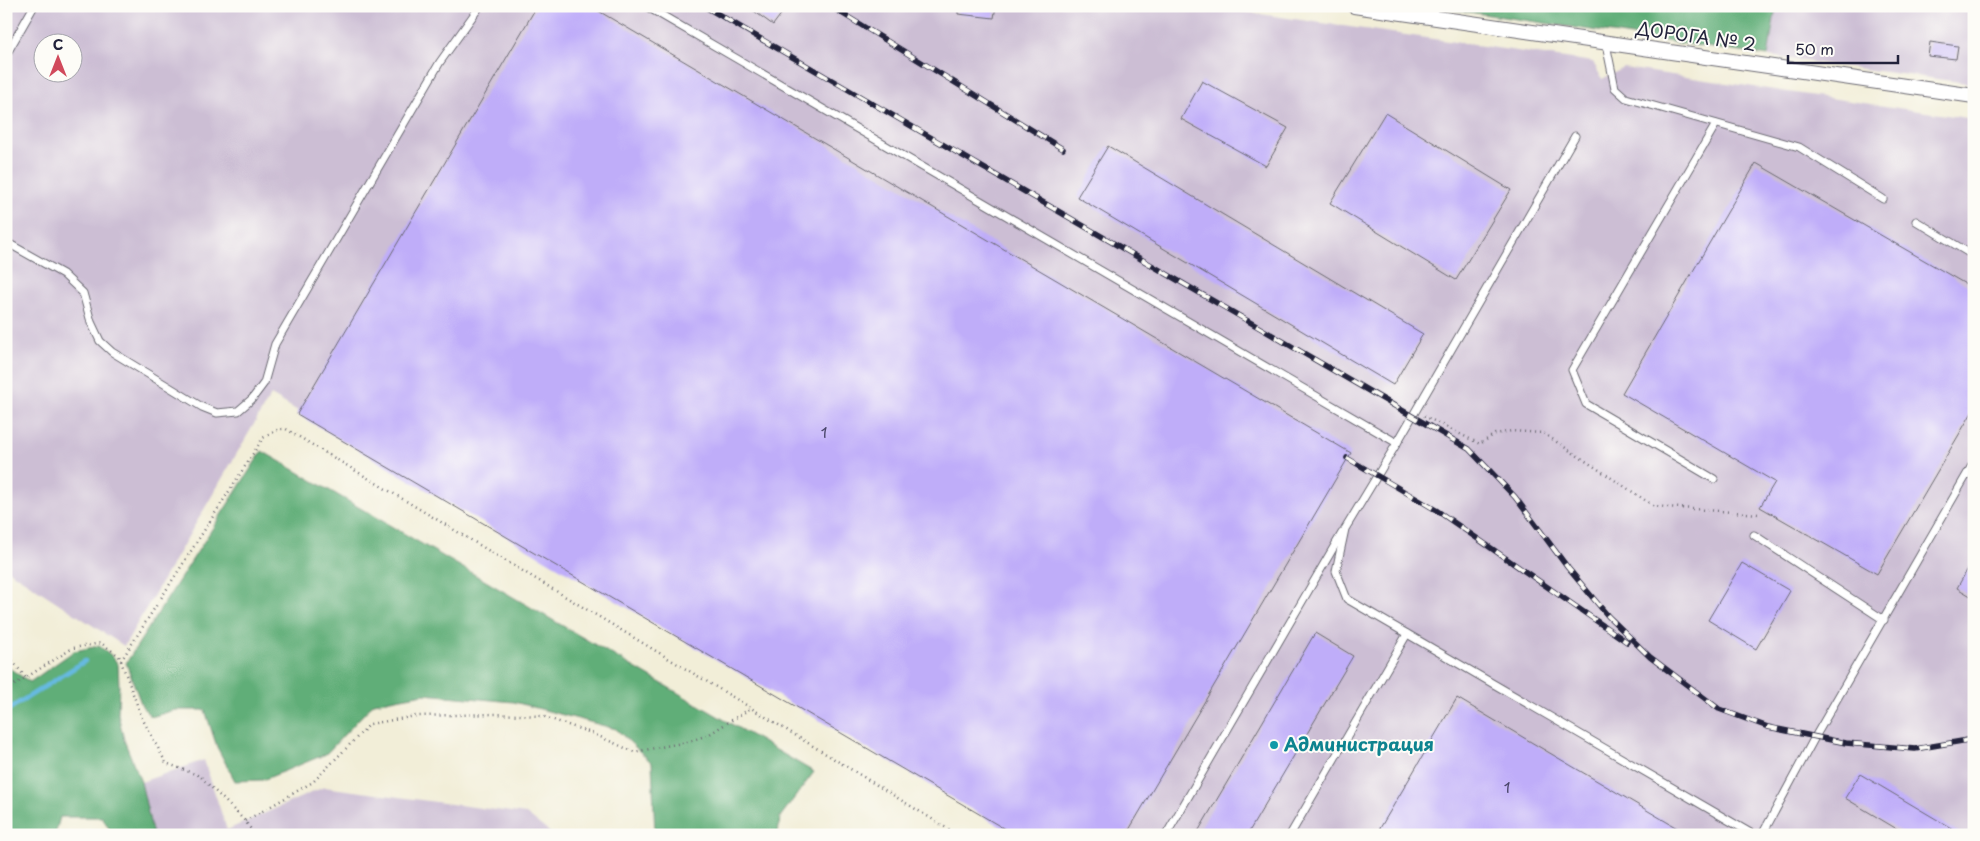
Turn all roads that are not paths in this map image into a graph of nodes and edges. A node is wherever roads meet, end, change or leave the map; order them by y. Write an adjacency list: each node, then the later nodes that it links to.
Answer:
1 (34, 6): 6 (lane)
2 (480, 6): 12 (lane)
3 (646, 6): 14 (lane)
4 (1354, 6): 5 (street, ДОРОГА № 2)
5 (1606, 44): 7 (street, ДОРОГА № 2); 8 (lane)
6 (6, 55)
7 (1974, 96)
8 (1716, 124): 10 (lane); 16 (lane)
9 (1575, 136): 14 (lane)
10 (1883, 199)
11 (1916, 221): 13 (lane)
12 (6, 242)
13 (1974, 256)
14 (1397, 443): 17 (lane)
15 (1974, 462): 19 (lane)
16 (1714, 479)
17 (1345, 529): 20 (lane); 21 (lane)
18 (1754, 535): 19 (lane)
19 (1884, 620): 24 (lane)
20 (1407, 634): 22 (lane); 23 (lane)
21 (1166, 835)
22 (1290, 835)
23 (1754, 835)
24 (1762, 835)

